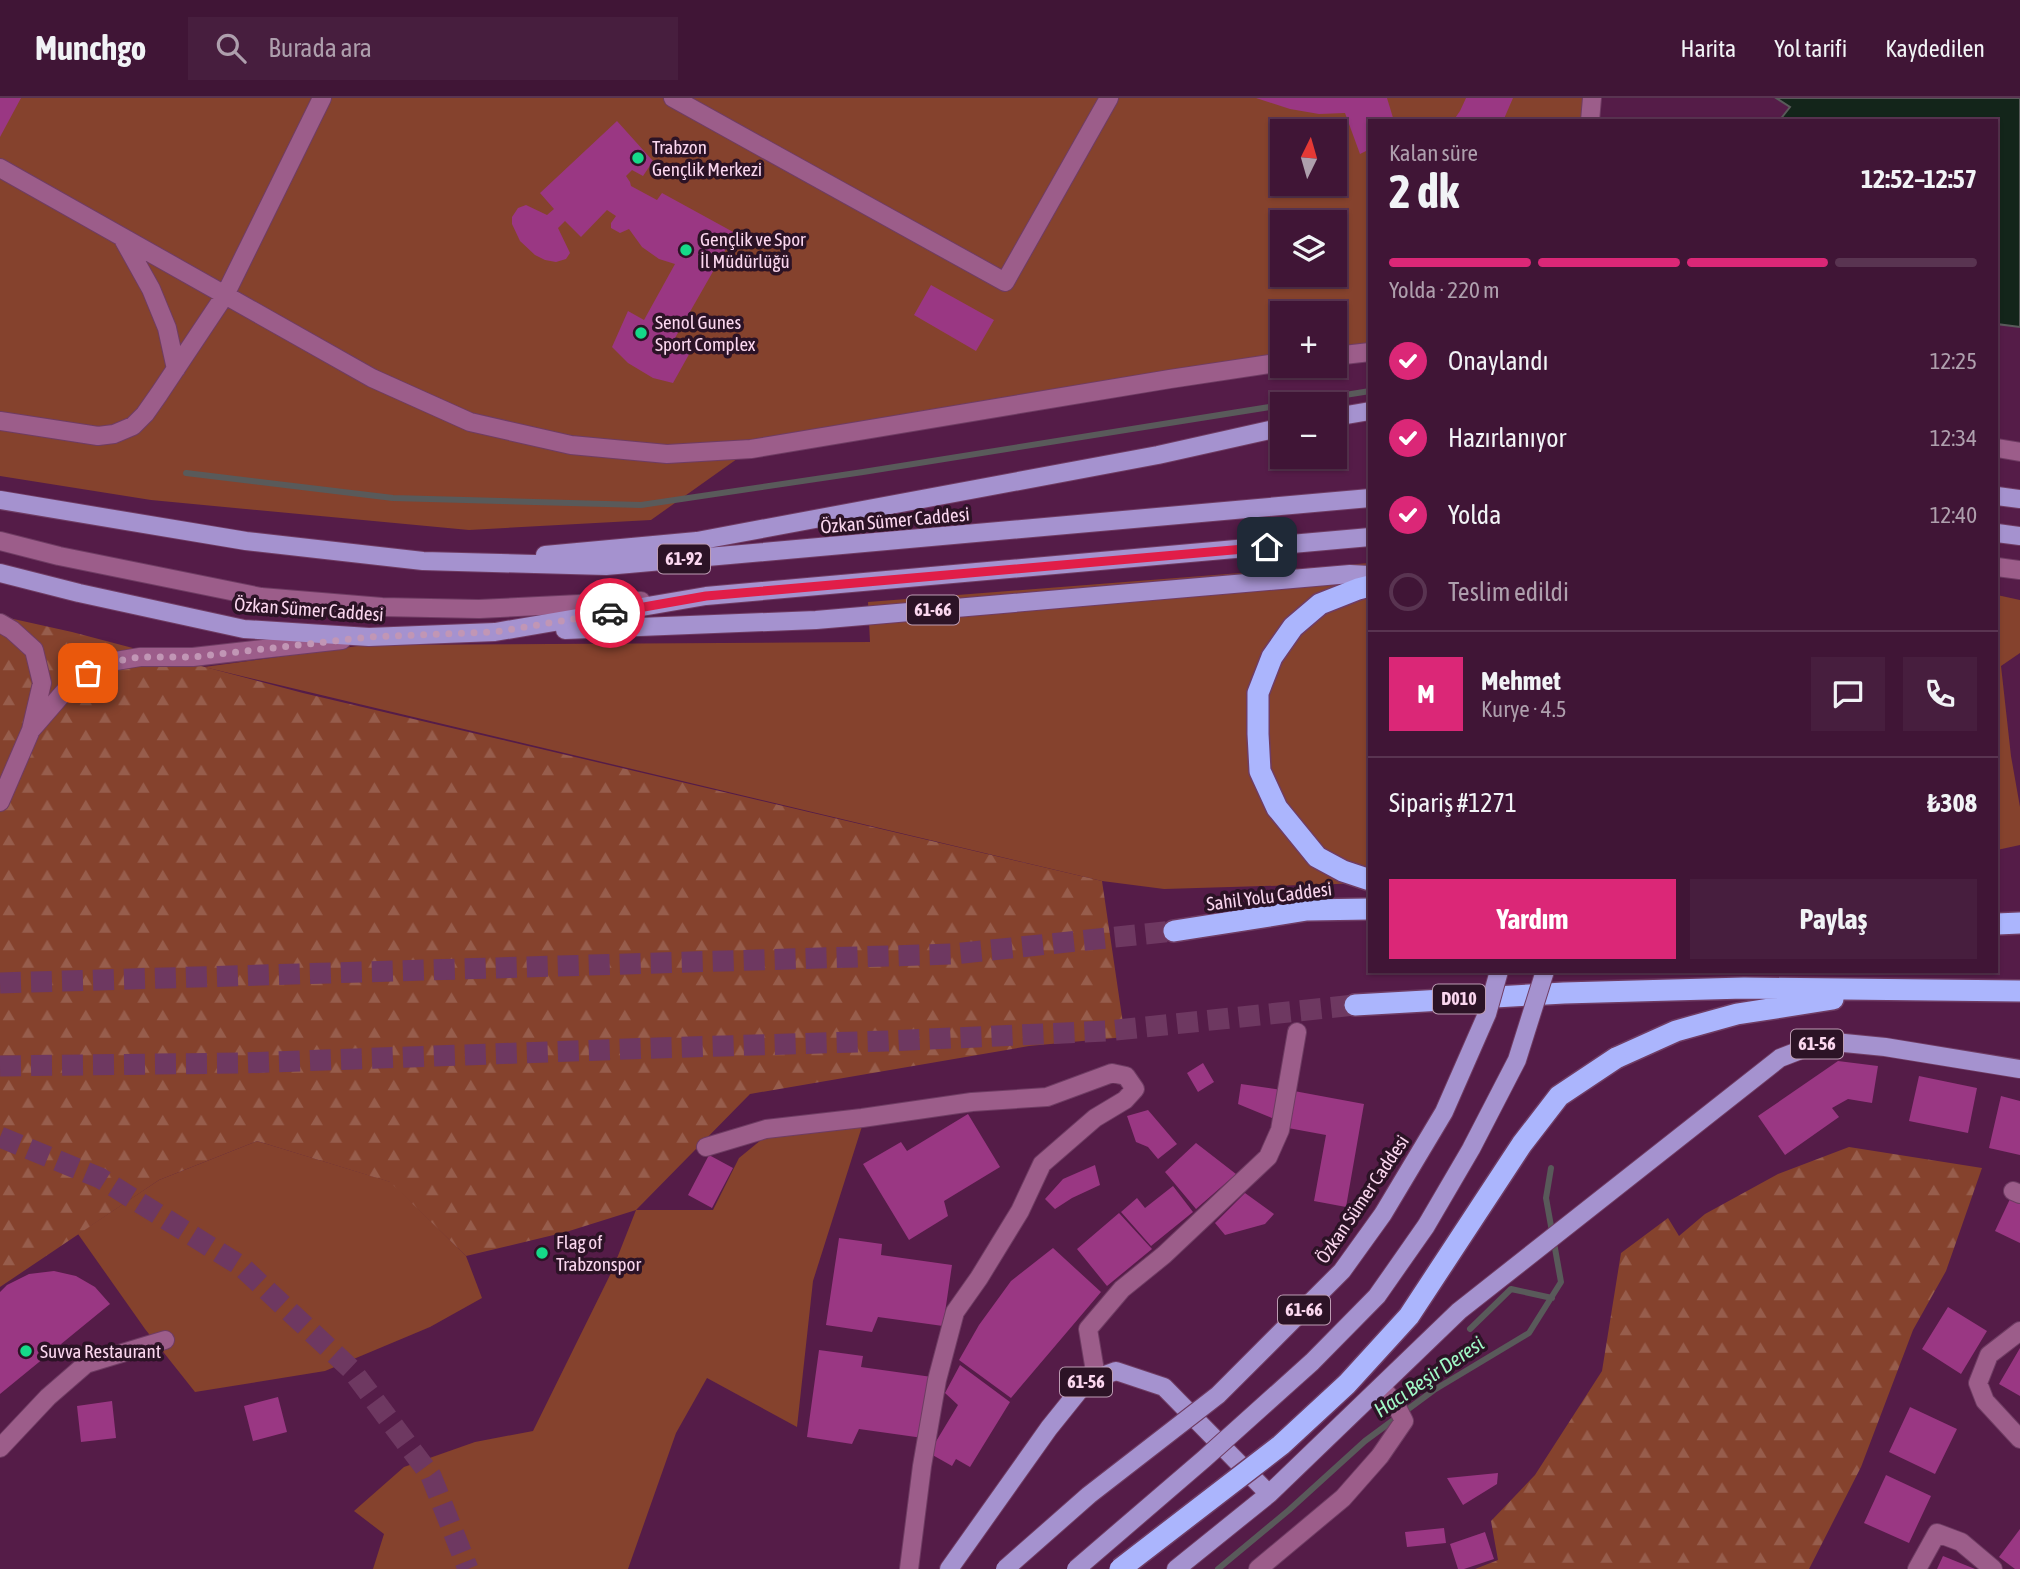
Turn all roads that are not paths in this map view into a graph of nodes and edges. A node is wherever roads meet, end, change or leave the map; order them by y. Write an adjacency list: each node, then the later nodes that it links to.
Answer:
1 (322, 98): 8 (street)
2 (673, 98): 3 (street)
3 (1109, 98)
4 (1592, 98): 5 (street)
5 (1590, 119)
6 (0, 168): 7 (street)
7 (122, 237): 8 (street); 12 (street)
8 (225, 295): 11 (street); 12 (street)
9 (1368, 352): 10 (street)
10 (1347, 355)
11 (1270, 364)
12 (176, 369): 15 (street)
13 (1368, 411): 14 (main road)
14 (1347, 415)
15 (0, 421)
16 (1270, 430): 27 (main road, Özkan Sümer Caddesi / 61-92)
17 (1998, 448): 18 (street)
18 (2020, 452)
19 (1998, 496): 21 (main road)
20 (1368, 498): 27 (main road, Özkan Sümer Caddesi / 61-92)
21 (2020, 499)
22 (0, 500): 27 (main road, Özkan Sümer Caddesi / 61-92)
23 (1998, 533): 24 (main road)
24 (2020, 536)
25 (1368, 537): 33 (main road, Özkan Sümer Caddesi / 61-92)
26 (0, 541): 33 (street)
27 (423, 561)
28 (1998, 568): 29 (street)
29 (2020, 570)
30 (0, 573): 36 (main road, Özkan Sümer Caddesi / 61-92)
31 (1368, 575): 35 (main road, Özkan Sümer Caddesi / 61-66)
32 (1368, 586): 39 (highway)
33 (706, 596): 35 (main road, Özkan Sümer Caddesi / 61-92)
34 (0, 623): 37 (street)
35 (495, 632): 36 (main road, Özkan Sümer Caddesi / 61-92)
36 (369, 637): 37 (street)
37 (31, 730): 38 (street)
38 (0, 802)
39 (1368, 879)
40 (1368, 909): 43 (highway, Sahil Yolu Caddesi)
41 (2020, 923): 42 (highway)
42 (1998, 924)
43 (1174, 931)
44 (1998, 936): 45 (highway)
45 (2020, 936)
46 (1498, 973): 63 (main road, Özkan Sümer Caddesi / 61-66, bridge)
47 (1544, 973): 64 (main road, 61-66, bridge)
48 (1888, 990): 49 (highway, D010); 50 (highway, D010); 65 (highway, bridge)
49 (2020, 991)
50 (1355, 1004)
51 (1297, 1032): 56 (street)
52 (2020, 1069): 57 (main road, 61-56)
53 (706, 1147): 61 (street)
54 (2020, 1331): 58 (street)
55 (165, 1339): 59 (street)
56 (1096, 1377): 60 (main road, 61-56); 62 (main road, 61-56)
57 (1381, 1387): 60 (main road, 61-56); 67 (street)
58 (2020, 1439)
59 (0, 1448)
60 (1269, 1494): 66 (main road, 61-56)
61 (909, 1569)
62 (949, 1569)
63 (1005, 1569)
64 (1076, 1569)
65 (1120, 1569)
66 (1176, 1569)
67 (1258, 1569)
68 (1917, 1569): 69 (street)
69 (1993, 1569)

